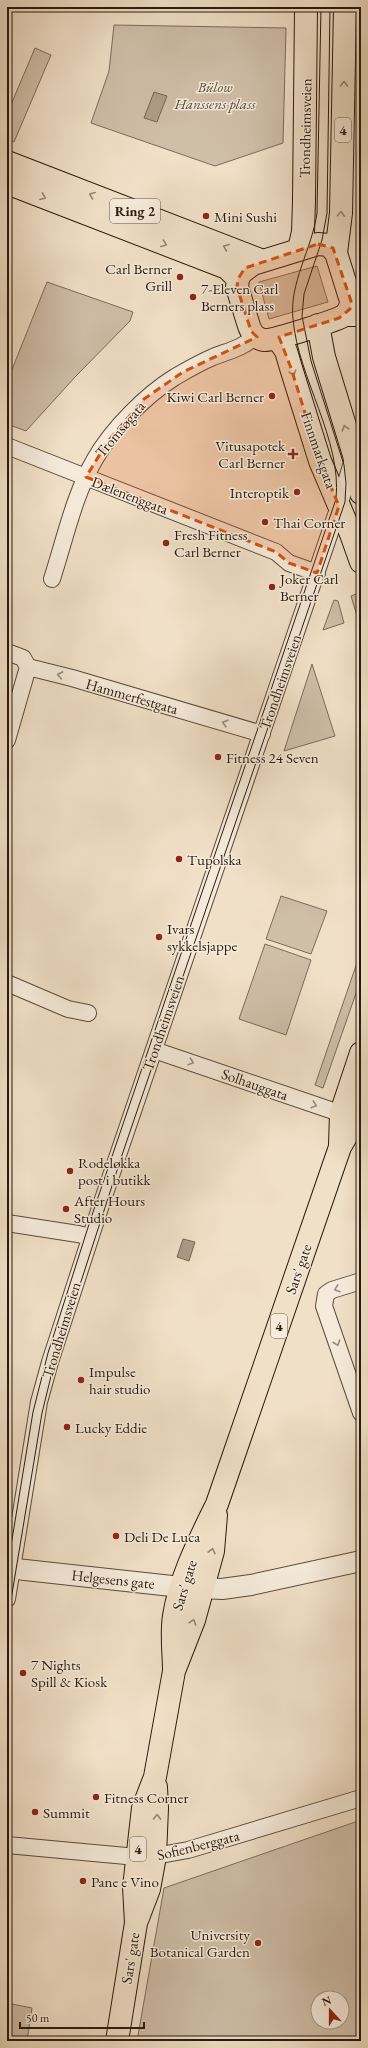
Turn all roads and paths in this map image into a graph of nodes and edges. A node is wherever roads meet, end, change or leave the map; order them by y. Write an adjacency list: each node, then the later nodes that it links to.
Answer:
1 (306, 7): 5 (main road, Trondheimsveien)
2 (345, 7): 5 (main road, 4, one-way to 2)
3 (7, 162): 6 (main road, Ring 2, one-way to 3)
4 (7, 183): 7 (main road, Ring 2, one-way to 7)
5 (318, 249): 6 (main road); 8 (main road)
6 (263, 261): 7 (main road)
7 (238, 279): 11 (main road)
8 (355, 293): 9 (main road)
9 (353, 315): 10 (main road)
10 (318, 325): 12 (main road); 15 (main road, Finnmarkgata, one-way to 10)
11 (256, 336): 12 (main road); 14 (street, Tromsøgata)
12 (277, 338): 16 (main road, Finnmarkgata, one-way to 16)
13 (7, 446): 14 (street, Dælenenggata)
14 (86, 477): 18 (street, Dælenenggata); 19 (street, Tromsøgata)
15 (353, 489): 16 (street, Trondheimsveien)
16 (339, 506): 17 (main road, Finnmarkgata); 18 (street, Trondheimsveien)
17 (361, 562)
18 (317, 573): 22 (street, Trondheimsveien)
19 (52, 579)
20 (7, 652): 21 (street, Hammerfestgata)
21 (28, 667): 22 (street, Hammerfestgata, one-way to 21); 23 (street)
22 (262, 734): 26 (street, Trondheimsveien)
23 (7, 740)
24 (7, 984): 25 (street)
25 (88, 1013)
26 (154, 1050): 28 (street, Solhauggata, one-way to 28); 30 (street, Trondheimsveien)
27 (361, 1053): 28 (main road, Sars' gate / 4)
28 (353, 1114): 35 (main road, Sars' gate / 4)
29 (7, 1223): 30 (street)
30 (90, 1237): 34 (street, Trondheimsveien)
31 (361, 1281): 32 (street, one-way to 32)
32 (361, 1413)
33 (361, 1561): 35 (street, Helgesens gate)
34 (10, 1568): 35 (street, Helgesens gate); 36 (street, Trondheimsveien)
35 (192, 1588): 39 (main road, Sars' gate / 4)
36 (7, 1599)
37 (361, 1798): 39 (street, Sofienberggata)
38 (7, 1845): 39 (street, Sofienberggata)
39 (146, 1856): 40 (main road, Sars' gate / 4)
40 (117, 2041)

